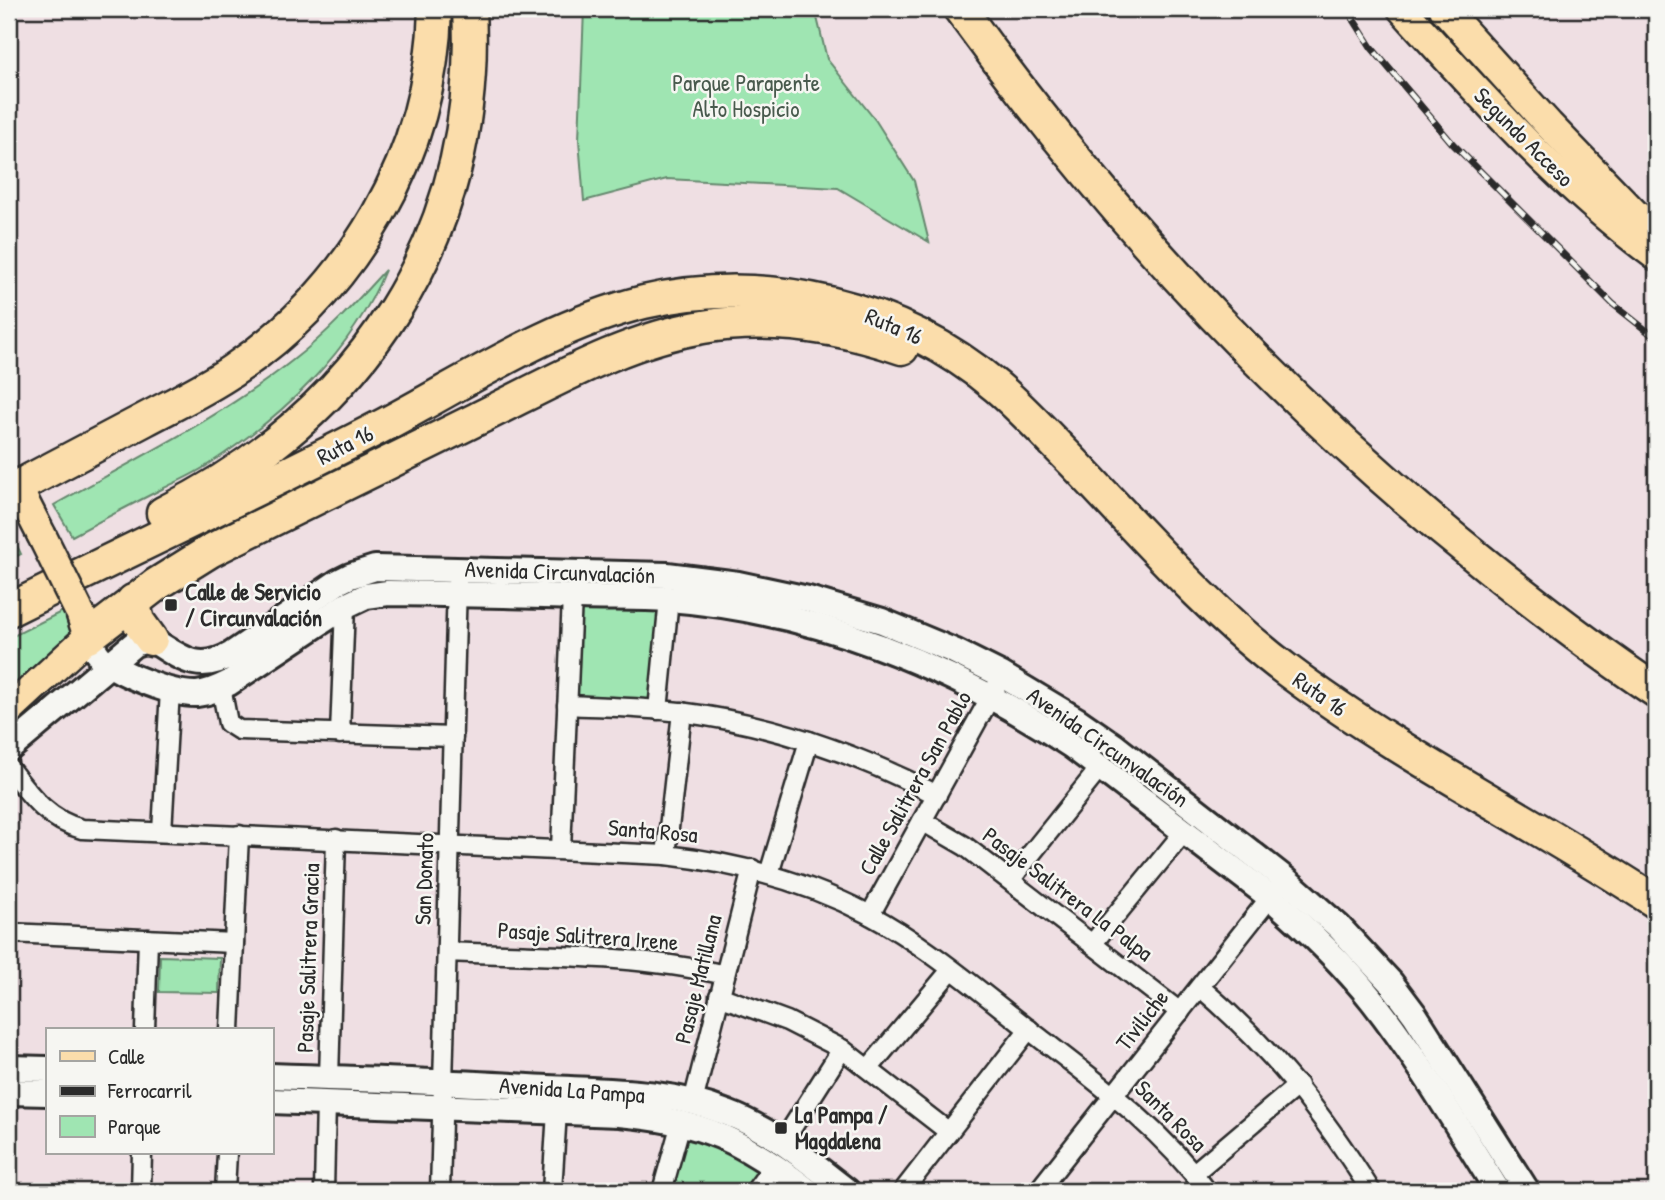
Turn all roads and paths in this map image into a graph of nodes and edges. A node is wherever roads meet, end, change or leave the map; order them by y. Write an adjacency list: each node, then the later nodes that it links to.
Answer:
1 (435, 9): 9 (highway)
2 (469, 9): 11 (highway, Ruta 16)
3 (960, 9): 24 (highway)
4 (1402, 9): 7 (main road, Segundo Acceso)
5 (1444, 9): 6 (main road, Segundo Acceso)
6 (1656, 231)
7 (1656, 256)
8 (1034, 422): 15 (highway); 17 (highway, Ruta 16); 47 (highway, Ruta 16)
9 (11, 483): 18 (main road, bridge)
10 (458, 569): 12 (street, San Donato); 19 (street, Avenida Circunvalación); 21 (street, Avenida Circunvalación)
11 (9, 586)
12 (457, 594): 13 (street, Avenida Circunvalación); 16 (street, Avenida Circunvalación); 30 (street, San Donato)
13 (572, 597): 14 (street, Avenida Circunvalación); 25 (street)
14 (669, 599): 21 (street, Avenida Circunvalación); 27 (street)
15 (133, 601): 18 (highway); 19 (highway)
16 (345, 606): 22 (street, Avenida Circunvalación); 29 (street)
17 (9, 610)
18 (83, 623): 20 (street, Avenida Circunvalación); 26 (main road)
19 (151, 639): 20 (street)
20 (109, 664): 23 (street, Avenida Circunvalación); 32 (street)
21 (996, 686): 34 (street, Avenida Circunvalación); 35 (street, Calle Salitrera San Pablo); 46 (street, Avenida Circunvalación)
22 (221, 687): 23 (street, Avenida Circunvalación); 29 (street)
23 (170, 690): 37 (street)
24 (1656, 691)
25 (567, 705): 27 (street); 42 (street)
26 (9, 710)
27 (658, 710): 28 (street)
28 (682, 712): 31 (street); 43 (street)
29 (340, 734): 30 (street)
30 (453, 737): 41 (street, San Donato)
31 (809, 741): 35 (street); 44 (street, Pasaje Matillana)
32 (9, 749)
33 (9, 768): 37 (street, Santa Rosa)
34 (1100, 768): 38 (street, Avenida Circunvalación); 45 (street)
35 (937, 794): 36 (street, Calle Salitrera San Pablo)
36 (922, 821): 45 (street, Pasaje Salitrera La Palpa); 48 (street, Calle Salitrera San Pablo)
37 (162, 832): 39 (street, Santa Rosa)
38 (1184, 832): 46 (street, Avenida Circunvalación); 52 (street)
39 (239, 835): 40 (street, Santa Rosa); 51 (street)
40 (336, 839): 41 (street, Santa Rosa); 68 (street, Pasaje Salitrera Gracia)
41 (450, 844): 42 (street, Santa Rosa); 53 (street, San Donato)
42 (561, 849): 43 (street, Santa Rosa)
43 (666, 855): 44 (street, Santa Rosa)
44 (761, 871): 48 (street, Santa Rosa); 55 (street, Pasaje Matillana)
45 (1010, 880): 52 (street, Pasaje Salitrera La Palpa)
46 (1278, 888): 56 (street, Tiviliche); 82 (street, Avenida Circunvalación); 96 (street, Avenida Circunvalación)
47 (1656, 902)
48 (870, 915): 54 (street, Santa Rosa)
49 (9, 933): 50 (street)
50 (148, 939): 51 (street); 59 (street)
51 (234, 943): 60 (street)
52 (1093, 943): 58 (street, Pasaje Salitrera La Palpa)
53 (447, 953): 55 (street, Pasaje Salitrera Irene); 71 (street, San Donato)
54 (951, 970): 61 (street, Santa Rosa); 64 (street)
55 (725, 975): 57 (street, Pasaje Matillana)
56 (1200, 987): 58 (street, Tiviliche); 67 (street)
57 (719, 996): 62 (street); 75 (street, Pasaje Matillana)
58 (1180, 1012): 72 (street, Tiviliche)
59 (145, 1028)
60 (230, 1028)
61 (1029, 1029): 72 (street, Santa Rosa); 76 (street)
62 (842, 1049): 64 (street); 77 (street)
63 (9, 1068): 65 (street)
64 (869, 1068): 76 (street)
65 (46, 1069)
66 (273, 1076): 68 (street, Avenida La Pampa)
67 (1298, 1085): 81 (street); 95 (street)
68 (327, 1090): 71 (street, Avenida La Pampa); 73 (street, Avenida La Pampa); 85 (street, Pasaje Salitrera Gracia)
69 (9, 1092): 70 (street)
70 (46, 1093)
71 (442, 1094): 74 (street, Avenida La Pampa); 75 (street, Avenida La Pampa); 86 (street, San Donato)
72 (1115, 1095): 81 (street, Santa Rosa); 93 (street, Tiviliche)
73 (273, 1101)
74 (557, 1111): 75 (street, Avenida La Pampa); 87 (street)
75 (687, 1112): 77 (street, Avenida La Pampa); 80 (street, Avenida La Pampa); 88 (street, Pasaje Matillana)
76 (949, 1132): 92 (street)
77 (783, 1142): 91 (street, Avenida La Pampa)
78 (142, 1154): 83 (street)
79 (227, 1154): 84 (street)
80 (774, 1165): 89 (street); 90 (street, Avenida La Pampa)
81 (1194, 1173): 94 (street, Santa Rosa)
82 (1494, 1190)
83 (141, 1191)
84 (225, 1191)
85 (324, 1191)
86 (440, 1191)
87 (552, 1191)
88 (662, 1191)
89 (755, 1191)
90 (808, 1191)
91 (847, 1191)
92 (902, 1191)
93 (1038, 1191)
94 (1208, 1191)
95 (1371, 1191)
96 (1527, 1191)

